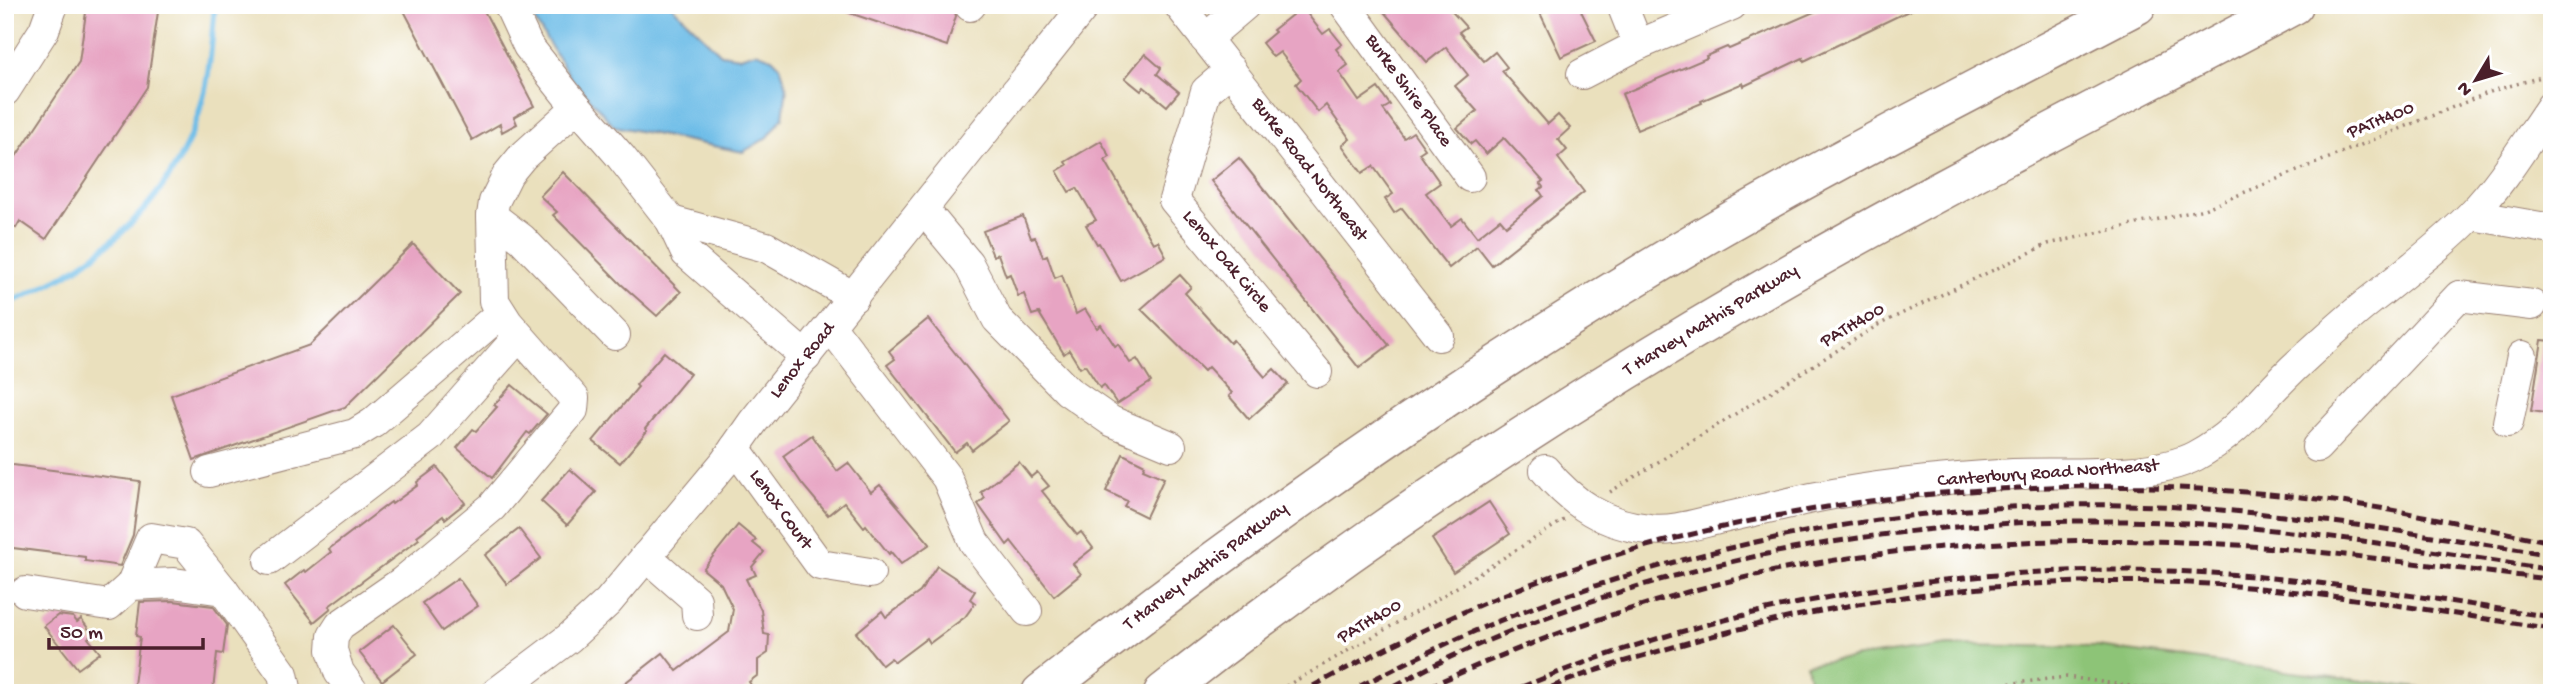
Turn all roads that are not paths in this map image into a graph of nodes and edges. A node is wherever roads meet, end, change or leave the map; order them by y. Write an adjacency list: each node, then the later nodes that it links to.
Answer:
1 (53, 5): 15 (street)
2 (509, 5): 17 (street)
3 (1084, 5): 19 (street, Lenox Road)
4 (1179, 5): 11 (street, Burke Road Northeast)
5 (1245, 5): 11 (street)
6 (1345, 5): 18 (street, Burke Shire Place)
7 (1622, 5): 12 (street)
8 (1732, 5): 12 (street)
9 (2137, 5): 52 (highway, T Harvey Mathis Parkway)
10 (2294, 5): 53 (highway, T Harvey Mathis Parkway)
11 (1205, 38): 13 (street, Burke Road Northeast)
12 (1638, 46): 14 (street)
13 (1231, 70): 31 (street, Burke Road Northeast); 34 (street, Lenox Oak Circle)
14 (1582, 74)
15 (5, 91)
16 (2552, 105): 20 (street, Canterbury Road Northeast)
17 (577, 107): 21 (street); 22 (street)
18 (1470, 177)
19 (924, 210): 26 (street, Lenox Road); 36 (street)
20 (2472, 215): 23 (street); 39 (street, Canterbury Road Northeast)
21 (492, 216): 28 (street); 30 (street)
22 (671, 222): 24 (street); 25 (street)
23 (2552, 229)
24 (724, 236): 25 (street); 26 (street)
25 (702, 266): 33 (street)
26 (855, 297): 29 (street, Lenox Road)
27 (2532, 305): 37 (street)
28 (510, 325): 40 (street); 42 (street); 51 (street)
29 (831, 327): 33 (street, Lenox Road); 47 (street)
30 (615, 335)
31 (1439, 336)
32 (2522, 356): 35 (street)
33 (806, 358): 38 (street, Lenox Road)
34 (1317, 372)
35 (2508, 422)
36 (1171, 446)
37 (2317, 447)
38 (735, 448): 41 (street, Lenox Road); 43 (street, Lenox Court)
39 (1545, 470)
40 (209, 472)
41 (646, 556): 48 (street); 49 (street, Lenox Road)
42 (269, 559)
43 (870, 573)
44 (131, 585): 45 (street); 45 (street); 46 (street)
45 (223, 590): 50 (street)
46 (25, 592)
47 (1027, 611)
48 (697, 615)
49 (512, 688)
50 (287, 693)
51 (354, 693)
52 (1041, 693)
53 (1163, 693)

